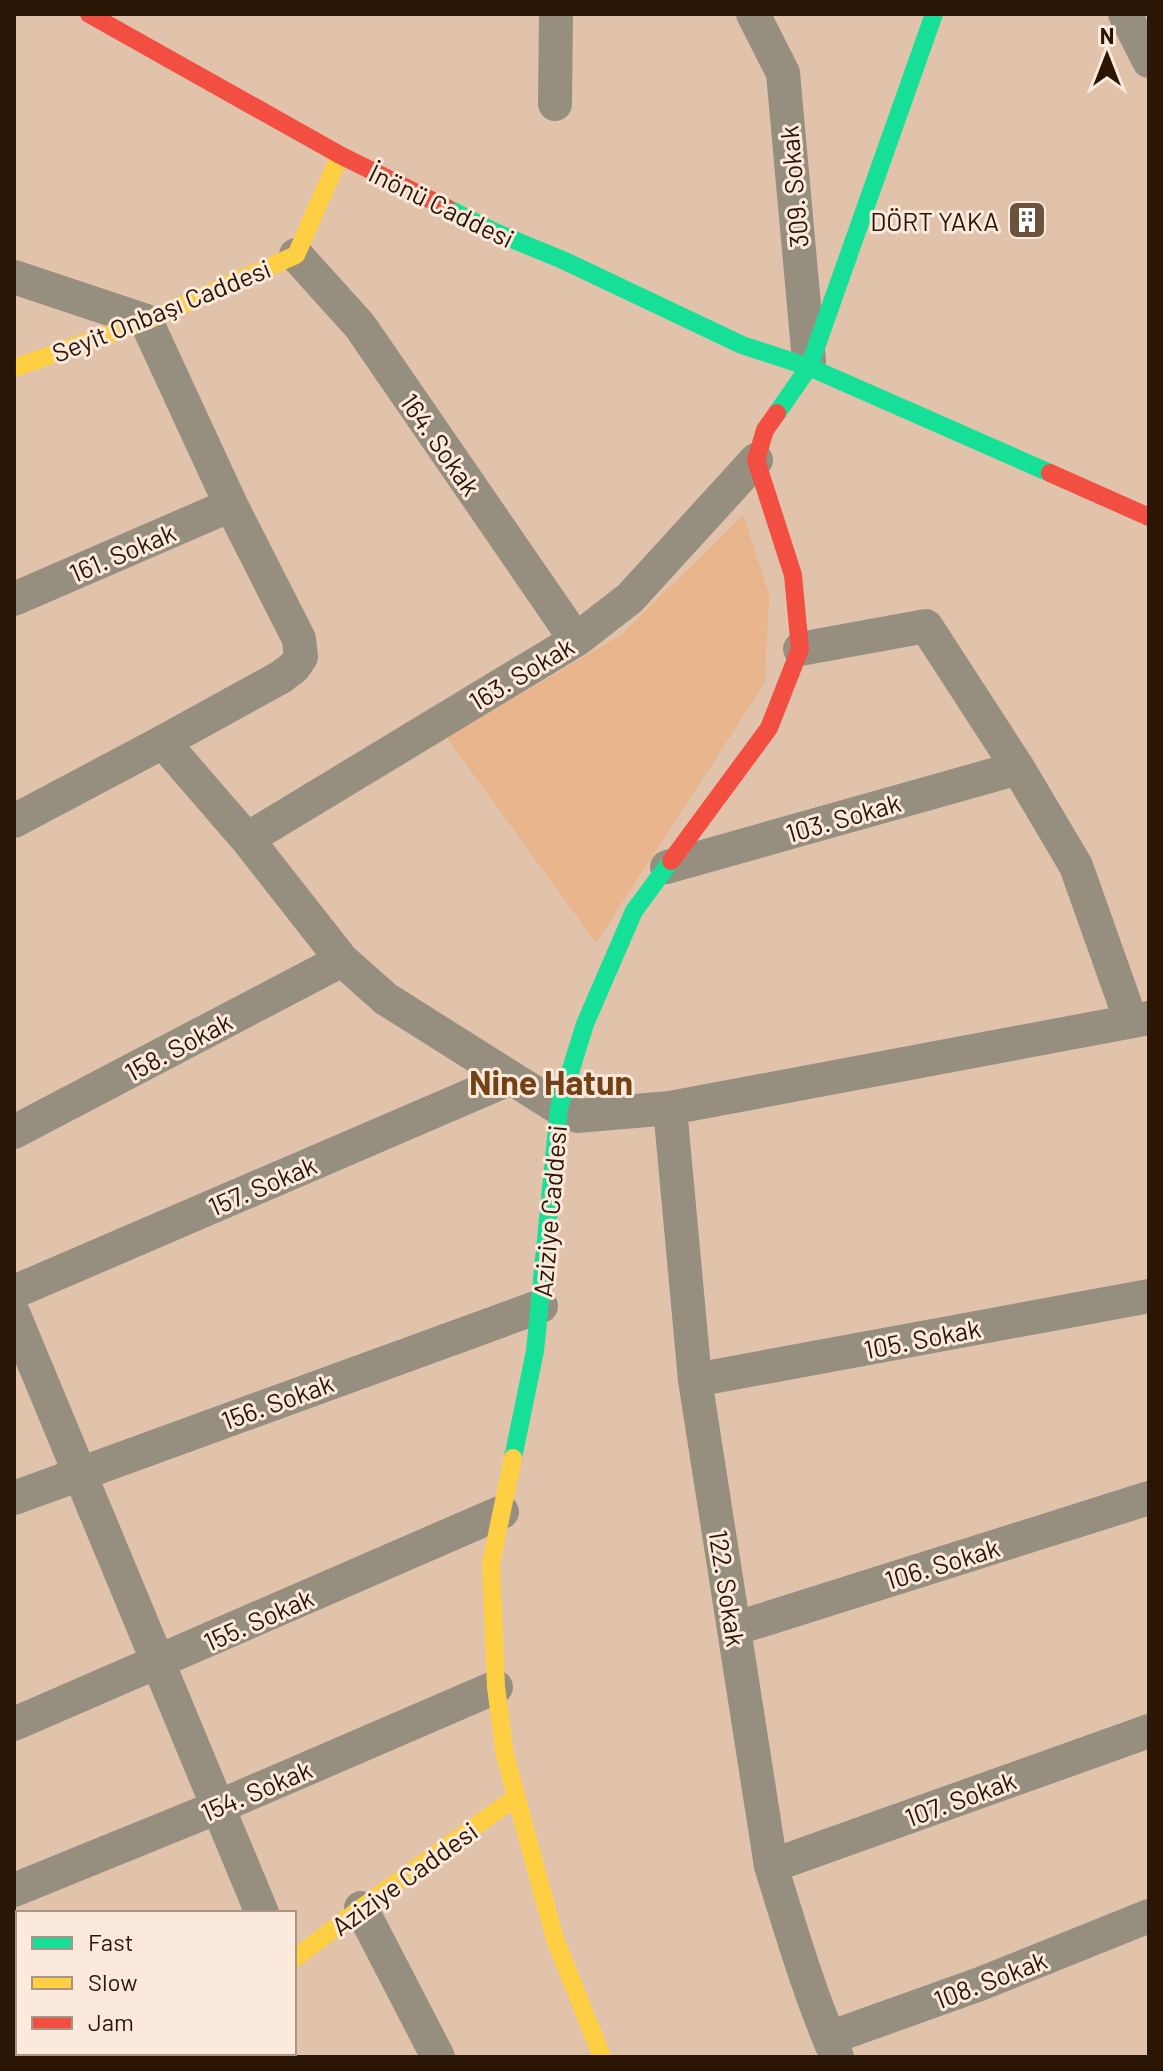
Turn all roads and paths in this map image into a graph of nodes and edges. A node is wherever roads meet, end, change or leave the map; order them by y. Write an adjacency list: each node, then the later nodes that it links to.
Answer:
1 (89, 14): 10 (street, İnönü Caddesi)
2 (556, 14): 9 (street)
3 (753, 14): 8 (street, 309. Sokak)
4 (782, 14): 8 (street)
5 (934, 14): 14 (street)
6 (1125, 14): 7 (street)
7 (1149, 61)
8 (783, 73): 14 (street, 309. Sokak)
9 (555, 104)
10 (340, 155): 11 (street, Seyit Onbaşı Caddesi); 14 (street, İnönü Caddesi)
11 (296, 255): 13 (street, Seyit Onbaşı Caddesi); 20 (street, 164. Sokak)
12 (14, 277): 13 (street)
13 (146, 321): 15 (street, Seyit Onbaşı Caddesi); 17 (street)
14 (809, 367): 16 (street); 18 (street, İnönü Caddesi)
15 (14, 368)
16 (756, 460): 20 (street, 163. Sokak); 21 (street, Aziziye Caddesi)
17 (231, 505): 19 (street, 161. Sokak); 22 (street)
18 (1149, 517)
19 (14, 599)
20 (576, 640): 25 (street, 163. Sokak)
21 (800, 649): 23 (street); 26 (street, Aziziye Caddesi)
22 (163, 742): 24 (street); 25 (street)
23 (1018, 768): 26 (street, 103. Sokak); 28 (street)
24 (14, 821)
25 (247, 839): 27 (street)
26 (667, 867): 30 (street, Aziziye Caddesi)
27 (342, 960): 29 (street); 32 (street, 158. Sokak)
28 (1140, 1020): 31 (street)
29 (511, 1078): 30 (street); 33 (street, 157. Sokak)
30 (559, 1108): 31 (street); 35 (street, Aziziye Caddesi)
31 (670, 1108): 37 (street, 122. Sokak)
32 (14, 1132)
33 (14, 1292)
34 (1149, 1296): 37 (street, 105. Sokak)
35 (541, 1306): 38 (street, 156. Sokak); 41 (street, Aziziye Caddesi)
36 (14, 1315): 38 (street)
37 (695, 1380): 42 (street, 122. Sokak)
38 (79, 1473): 39 (street, 156. Sokak); 43 (street)
39 (14, 1498)
40 (1149, 1498): 42 (street, 106. Sokak)
41 (502, 1512): 43 (street, 155. Sokak); 44 (street, Aziziye Caddesi)
42 (734, 1629): 49 (street, 122. Sokak)
43 (157, 1663): 45 (street, 155. Sokak); 48 (street)
44 (496, 1687): 47 (street, Aziziye Caddesi); 48 (street, 154. Sokak)
45 (14, 1724)
46 (1149, 1731): 49 (street, 107. Sokak)
47 (516, 1797): 51 (street, Aziziye Caddesi); 57 (street, Aziziye Caddesi)
48 (218, 1807): 50 (street, 154. Sokak); 52 (street)
49 (771, 1866): 55 (street, 122. Sokak)
50 (14, 1890)
51 (361, 1908): 54 (street, Aziziye Caddesi); 56 (street)
52 (261, 1911)
53 (1149, 1916): 55 (street, 108. Sokak)
54 (296, 1957)
55 (833, 2048)
56 (438, 2057)
57 (602, 2057)

